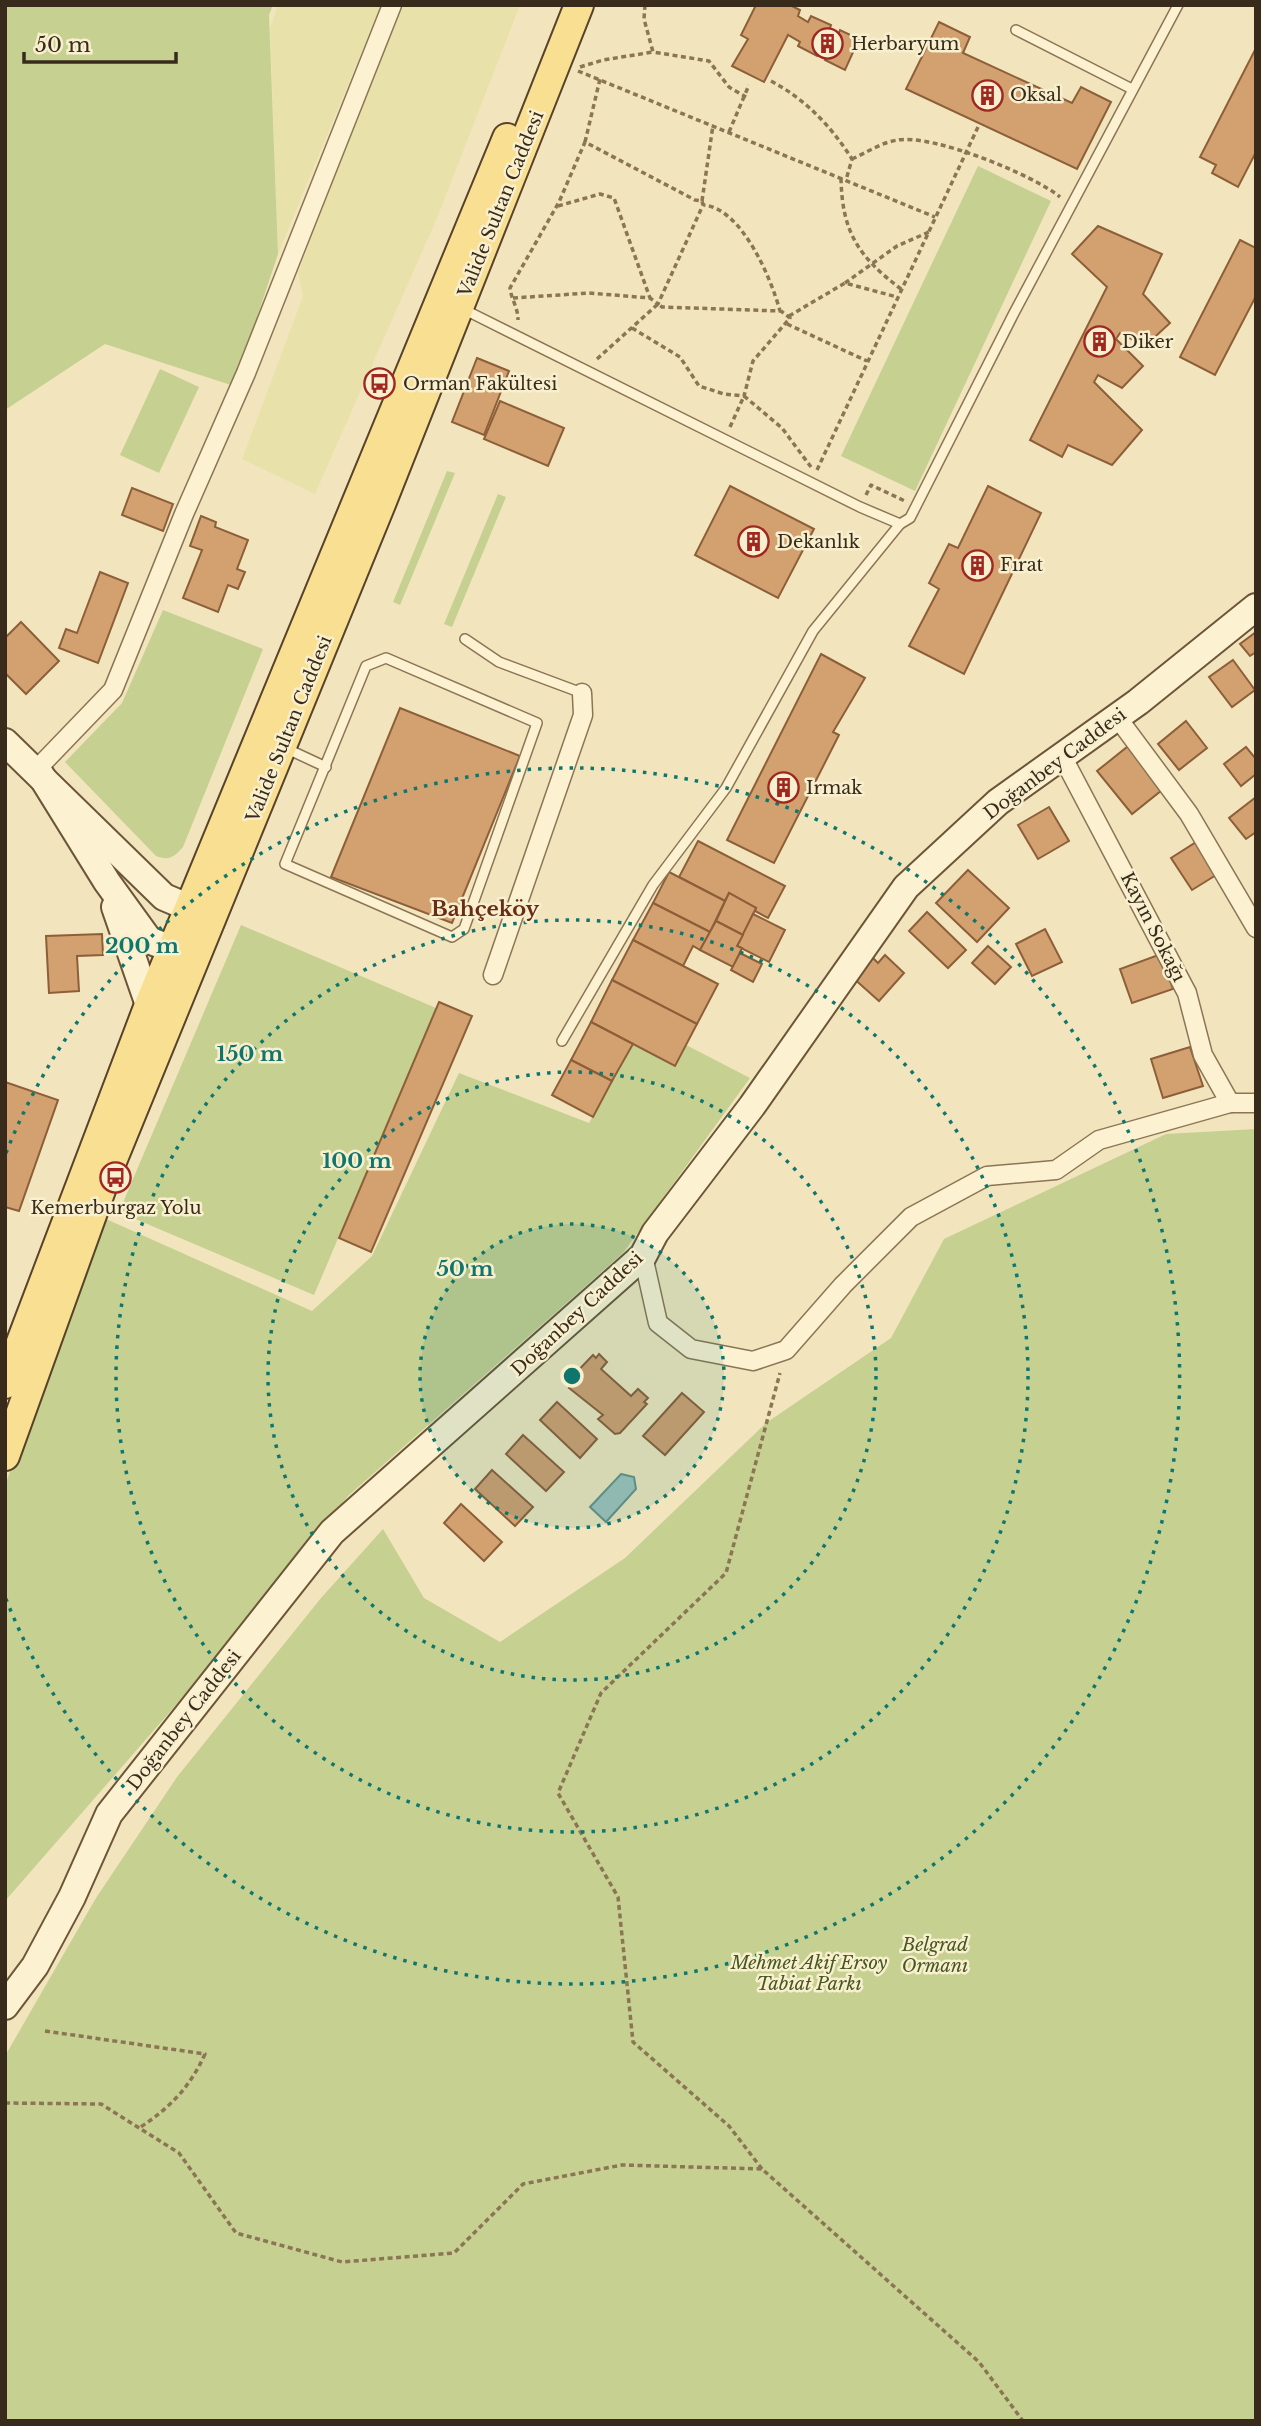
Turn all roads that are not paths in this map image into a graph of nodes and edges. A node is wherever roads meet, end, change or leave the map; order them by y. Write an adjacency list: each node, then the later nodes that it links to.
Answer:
1 (392, 5): 17 (street)
2 (560, 5): 7 (main road, Valide Sultan Caddesi)
3 (579, 5): 7 (main road, Valide Sultan Caddesi)
4 (1178, 5): 6 (lane)
5 (1016, 30): 6 (lane)
6 (1132, 89): 8 (lane)
7 (451, 303): 8 (lane); 14 (main road, Valide Sultan Caddesi); 19 (main road, Valide Sultan Caddesi)
8 (900, 524): 25 (lane)
9 (1256, 607): 12 (street, Doğanbey Caddesi)
10 (465, 639): 11 (lane)
11 (582, 692): 23 (street)
12 (1116, 717): 15 (street, Doğanbey Caddesi); 20 (street)
13 (5, 741): 17 (street)
14 (282, 747): 16 (lane); 21 (main road, Valide Sultan Caddesi)
15 (1062, 756): 26 (street, Kayın Sokağı); 28 (street, Doğanbey Caddesi)
16 (326, 767): 16 (lane)
17 (37, 769): 18 (street); 19 (street)
18 (107, 882): 22 (street); 24 (street)
19 (190, 908): 22 (main road, Valide Sultan Caddesi)
20 (1256, 929)
21 (201, 944): 22 (street); 31 (main road, Valide Sultan Caddesi)
22 (172, 948): 24 (main road, Valide Sultan Caddesi)
23 (493, 975)
24 (149, 1005): 29 (main road, Valide Sultan Caddesi)
25 (562, 1041)
26 (1230, 1103): 27 (street); 28 (street)
27 (1256, 1103)
28 (643, 1256): 32 (street, Doğanbey Caddesi)
29 (13, 1341): 30 (main road, Valide Sultan Caddesi)
30 (5, 1384)
31 (5, 1456)
32 (5, 2006)

